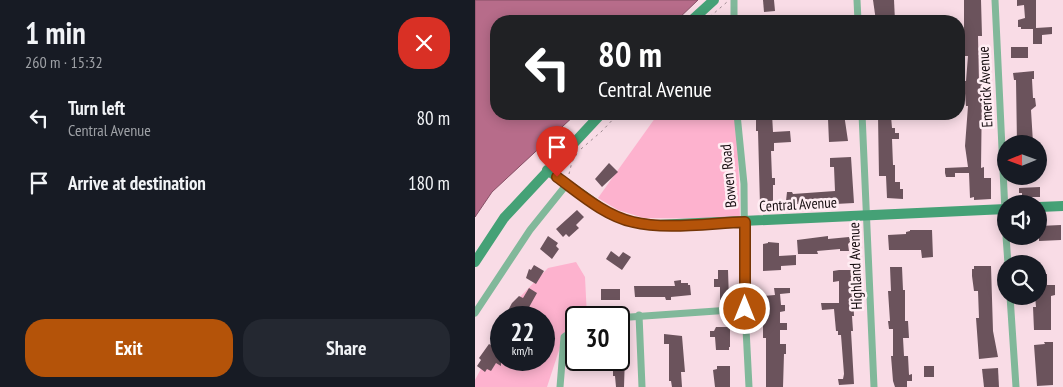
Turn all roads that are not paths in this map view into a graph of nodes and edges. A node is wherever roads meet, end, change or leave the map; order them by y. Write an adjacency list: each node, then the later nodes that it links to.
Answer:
1 (714, 0): 5 (main road)
2 (733, 0): 6 (street)
3 (857, 0): 7 (street)
4 (995, 0): 13 (street, Emerick Avenue)
5 (698, 15)
6 (734, 15)
7 (858, 15)
8 (595, 120): 11 (main road)
9 (738, 120): 18 (street, Bowen Road)
10 (862, 120): 17 (street, Highland Avenue)
11 (547, 170): 12 (main road, Central Avenue); 19 (main road)
12 (567, 184): 18 (main road, Central Avenue); 22 (street)
13 (1004, 195)
14 (1063, 206): 15 (main road)
15 (1047, 207)
16 (997, 209): 17 (main road, Central Avenue)
17 (867, 215): 18 (main road, Central Avenue); 29 (street, Highland Avenue)
18 (745, 222): 21 (street, Bowen Road)
19 (475, 262)
20 (1011, 305): 30 (street)
21 (745, 309): 23 (street); 28 (street, Bowen Road)
22 (475, 313)
23 (639, 315): 24 (street); 27 (street)
24 (630, 316)
25 (565, 336): 26 (street)
26 (559, 387)
27 (642, 387)
28 (749, 387)
29 (874, 387)
30 (1016, 387)

